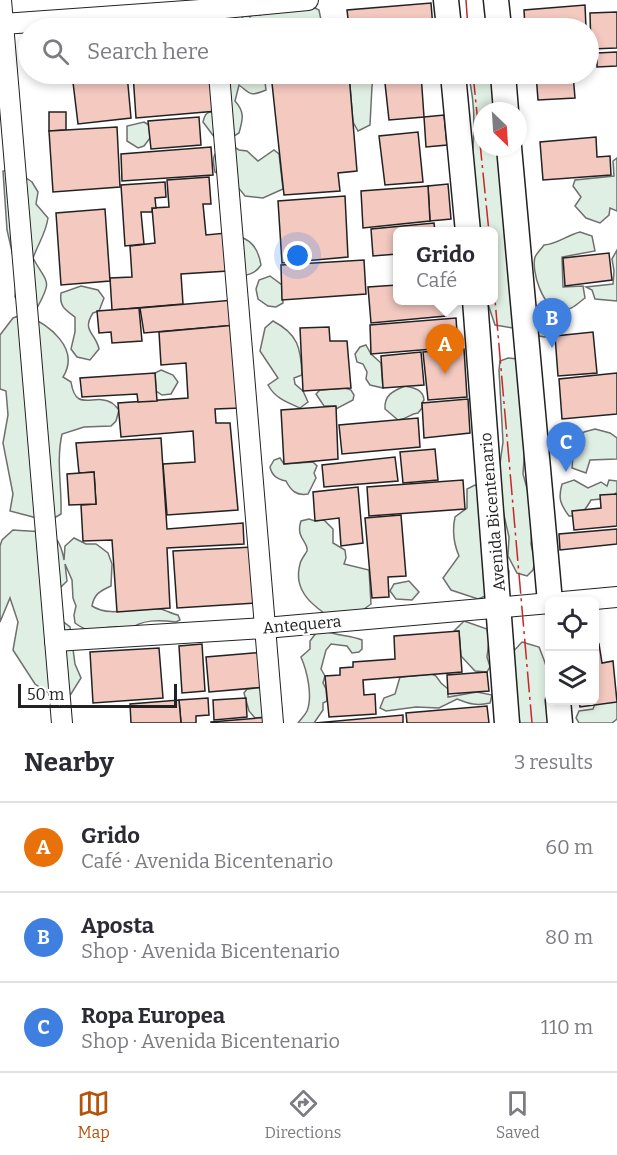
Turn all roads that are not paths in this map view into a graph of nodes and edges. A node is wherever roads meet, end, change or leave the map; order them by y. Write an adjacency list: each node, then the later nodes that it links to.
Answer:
1 (2, 0): 8 (street)
2 (308, 0): 5 (street)
3 (446, 0): 6 (street)
4 (496, 0): 7 (street)
5 (219, 18)
6 (448, 18)
7 (498, 18)
8 (3, 24): 9 (street); 23 (street)
9 (18, 24)
10 (220, 84): 22 (street)
11 (454, 84): 15 (street)
12 (504, 84): 13 (street)
13 (505, 102)
14 (510, 156): 17 (street)
15 (468, 227)
16 (475, 305): 21 (street, Avenida Bicentenario)
17 (550, 597)
18 (617, 597): 19 (street)
19 (599, 599)
20 (545, 602): 21 (street, Antequera)
21 (499, 606): 22 (street, Antequera); 27 (street, Avenida Bicentenario)
22 (265, 628): 23 (street, Antequera); 26 (street)
23 (55, 641): 25 (street)
24 (558, 705): 28 (street)
25 (62, 723)
26 (273, 723)
27 (507, 723)
28 (560, 723)

